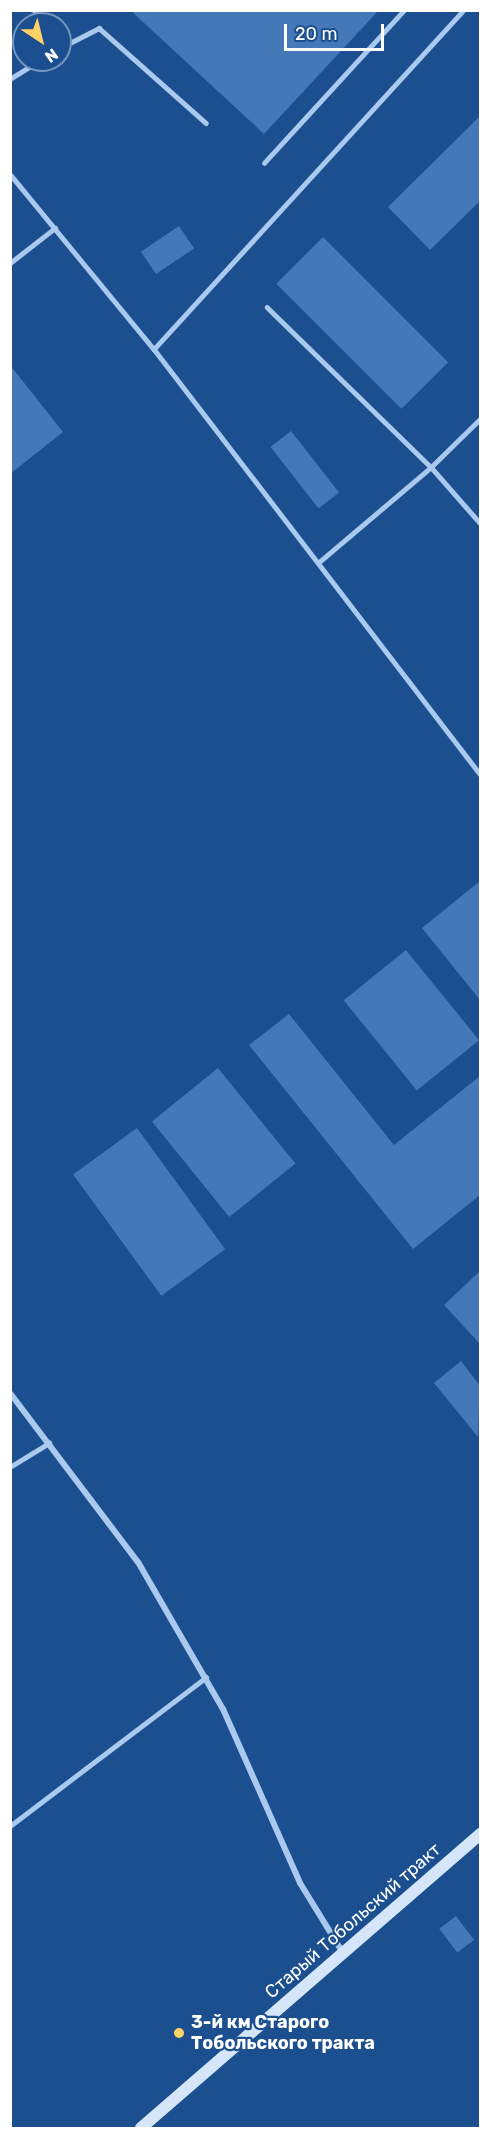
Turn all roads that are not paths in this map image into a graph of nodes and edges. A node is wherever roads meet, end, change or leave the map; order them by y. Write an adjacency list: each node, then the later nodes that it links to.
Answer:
1 (404, 10): 5 (lane)
2 (464, 10): 10 (lane)
3 (72, 41): 4 (lane)
4 (206, 123)
5 (264, 163)
6 (10, 174): 7 (lane)
7 (56, 228): 8 (lane); 10 (lane)
8 (10, 263)
9 (267, 307): 12 (lane)
10 (154, 349): 14 (lane)
11 (480, 419): 12 (lane)
12 (431, 467): 13 (lane); 14 (lane)
13 (480, 523)
14 (318, 563): 15 (lane)
15 (480, 774)
16 (10, 1393): 17 (street)
17 (49, 1443): 18 (lane); 19 (street)
18 (10, 1467)
19 (206, 1677): 20 (lane); 22 (street)
20 (10, 1826)
21 (480, 1834): 22 (street, Старый Тобольский тракт)
22 (344, 1954): 23 (street, Старый Тобольский тракт)
23 (141, 2128)

